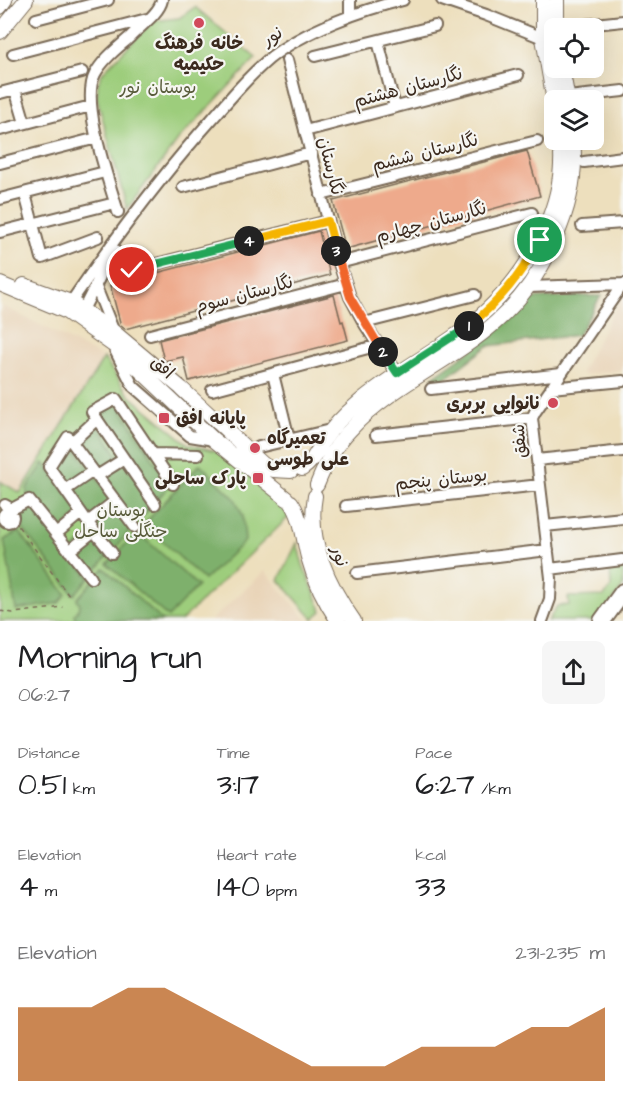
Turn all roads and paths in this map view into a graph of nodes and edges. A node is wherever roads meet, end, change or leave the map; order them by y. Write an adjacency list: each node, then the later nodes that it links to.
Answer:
1 (5, 0): 10 (main road)
2 (26, 0): 10 (main road)
3 (108, 0): 15 (street)
4 (162, 0): 14 (street)
5 (350, 0): 11 (street)
6 (403, 0): 11 (street, نور)
7 (442, 0): 20 (street)
8 (543, 0): 12 (main road)
9 (557, 0): 13 (main road)
10 (3, 12): 19 (main road)
11 (350, 15): 54 (street, نور)
12 (546, 18)
13 (557, 18)
14 (147, 19): 22 (street); 31 (street)
15 (36, 20)
16 (623, 21): 17 (street)
17 (604, 23)
18 (435, 26): 21 (street)
19 (0, 32)
20 (544, 38)
21 (378, 40): 23 (street); 32 (street)
22 (13, 54)
23 (315, 56)
24 (287, 60): 35 (street, نگارستان)
25 (82, 72): 27 (street)
26 (518, 75): 32 (street, نگارستان هشتم)
27 (15, 89): 29 (street); 33 (street)
28 (623, 91): 30 (street)
29 (0, 93)
30 (604, 94)
31 (91, 106): 33 (street); 36 (street)
32 (395, 107): 35 (street, نگارستان هشتم)
33 (25, 123): 34 (street)
34 (0, 130)
35 (305, 131): 40 (street, نگارستان)
36 (97, 138): 43 (street); 52 (street)
37 (537, 141): 47 (street, نگارستان ششم)
38 (561, 150): 65 (main road)
39 (574, 150): 64 (main road)
40 (311, 153): 45 (street); 47 (street, نگارستان)
41 (623, 157): 42 (street)
42 (584, 162)
43 (0, 163)
44 (101, 173): 46 (street)
45 (183, 187)
46 (25, 194): 48 (street); 52 (street)
47 (321, 195): 50 (street, نگارستان)
48 (0, 199)
49 (532, 213): 57 (street, نگارستان چهارم)
50 (328, 221): 57 (street, نگارستان); 58 (street)
51 (623, 223): 53 (street)
52 (32, 224): 55 (street); 56 (street)
53 (582, 226)
54 (122, 230): 63 (street); 67 (street)
55 (0, 232)
56 (98, 237)
57 (339, 263): 61 (street, نگارستان)
58 (132, 270)
59 (0, 275): 67 (main road, افق)
60 (0, 284): 67 (main road, افق)
61 (346, 284): 68 (street, نگارستان); 69 (street, نگارستان سوم)
62 (623, 284): 64 (street); 74 (street, شفق)
63 (96, 287): 67 (street); 70 (street)
64 (528, 287): 65 (main road); 96 (main road)
65 (509, 288): 72 (main road)
66 (475, 295): 68 (street)
67 (74, 310): 70 (main road, افق)
68 (364, 323): 71 (street, نگارستان)
69 (150, 335)
70 (113, 338): 91 (main road, افق); 98 (main road, افق)
71 (379, 345): 72 (street, نگارستان); 73 (street)
72 (397, 373): 91 (main road)
73 (273, 374): 78 (street); 83 (street)
74 (561, 374): 76 (street, شفق); 77 (street)
75 (623, 381): 76 (street)
76 (551, 388): 79 (street, شفق)
77 (431, 389)
78 (212, 390)
79 (532, 418): 82 (street); 90 (street, شفق)
80 (97, 419): 84 (street); 87 (street); 89 (street)
81 (326, 431): 83 (street)
82 (376, 435)
83 (289, 439): 85 (street)
84 (72, 442): 92 (street); 95 (street)
85 (259, 447)
86 (623, 450): 90 (street)
87 (153, 454): 88 (street); 93 (street)
88 (198, 455)
89 (124, 459): 92 (street); 99 (street)
90 (537, 460): 94 (street, شفق)
91 (296, 470): 96 (main road); 98 (main road)
92 (95, 474): 95 (street); 97 (street)
93 (173, 484)
94 (540, 485): 100 (street, بوستان پنجم); 104 (street, شفق)
95 (65, 490): 103 (street)
96 (316, 490): 98 (main road); 121 (main road, نور)
97 (116, 501): 103 (street); 105 (street)
98 (289, 501): 120 (main road, نور)
99 (155, 504)
100 (346, 506)
101 (5, 513): 106 (street); 115 (path)
102 (623, 518): 104 (street)
103 (88, 522): 106 (street); 108 (street); 109 (street)
104 (545, 526): 107 (street, شفق)
105 (135, 527)
106 (56, 534): 108 (street)
107 (548, 550): 111 (street, شفق); 112 (street)
108 (69, 551): 113 (street)
109 (112, 553)
110 (622, 560): 111 (street)
111 (550, 569): 119 (street, شفق)
112 (357, 573)
113 (91, 578)
114 (623, 592): 123 (highway)
115 (69, 596)
116 (63, 607): 118 (path)
117 (623, 610): 124 (highway)
118 (0, 611)
119 (543, 620): 122 (street)
120 (338, 621)
121 (354, 621)
122 (529, 621)
123 (602, 621)
124 (615, 621)

